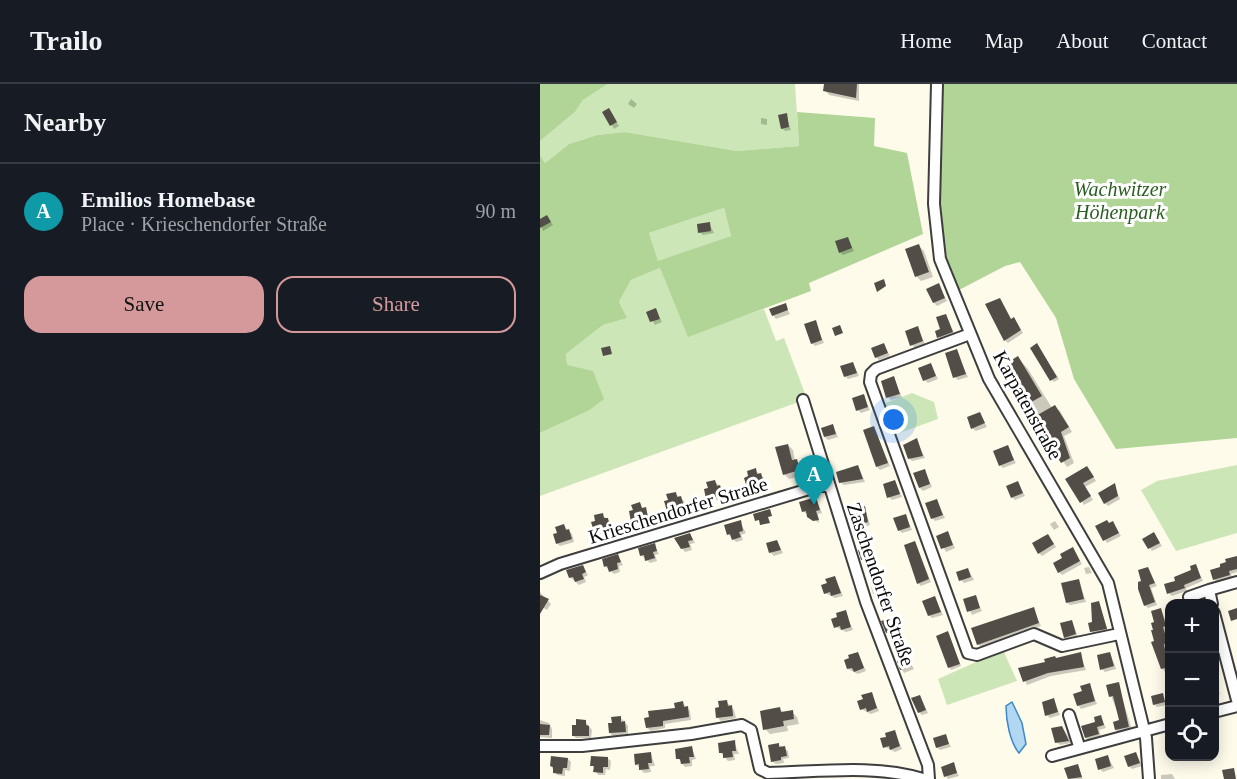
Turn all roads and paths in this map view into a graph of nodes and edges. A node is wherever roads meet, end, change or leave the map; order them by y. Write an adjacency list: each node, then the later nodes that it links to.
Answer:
1 (936, 84): 2 (street, Karpatenstraße)
2 (970, 334): 11 (street, Karpatenstraße); 11 (street)
3 (803, 400): 4 (street, Zaschendorfer Straße)
4 (828, 486): 5 (street, Krieschendorfer Straße); 22 (street, Zaschendorfer Straße)
5 (540, 573)
6 (1237, 582): 7 (street)
7 (1209, 590): 8 (street); 9 (street)
8 (1189, 597)
9 (1211, 599)
10 (1219, 629): 12 (street)
11 (1119, 634): 17 (street, Karpatenstraße)
12 (1237, 700)
13 (1237, 706): 14 (street)
14 (1219, 711)
15 (1069, 716): 19 (street)
16 (1165, 725): 17 (street)
17 (1145, 730): 19 (street); 23 (street, Karpatenstraße)
18 (540, 746): 21 (street)
19 (1079, 746): 20 (street)
20 (1052, 756)
21 (923, 779)
22 (929, 779)
23 (1149, 779)

